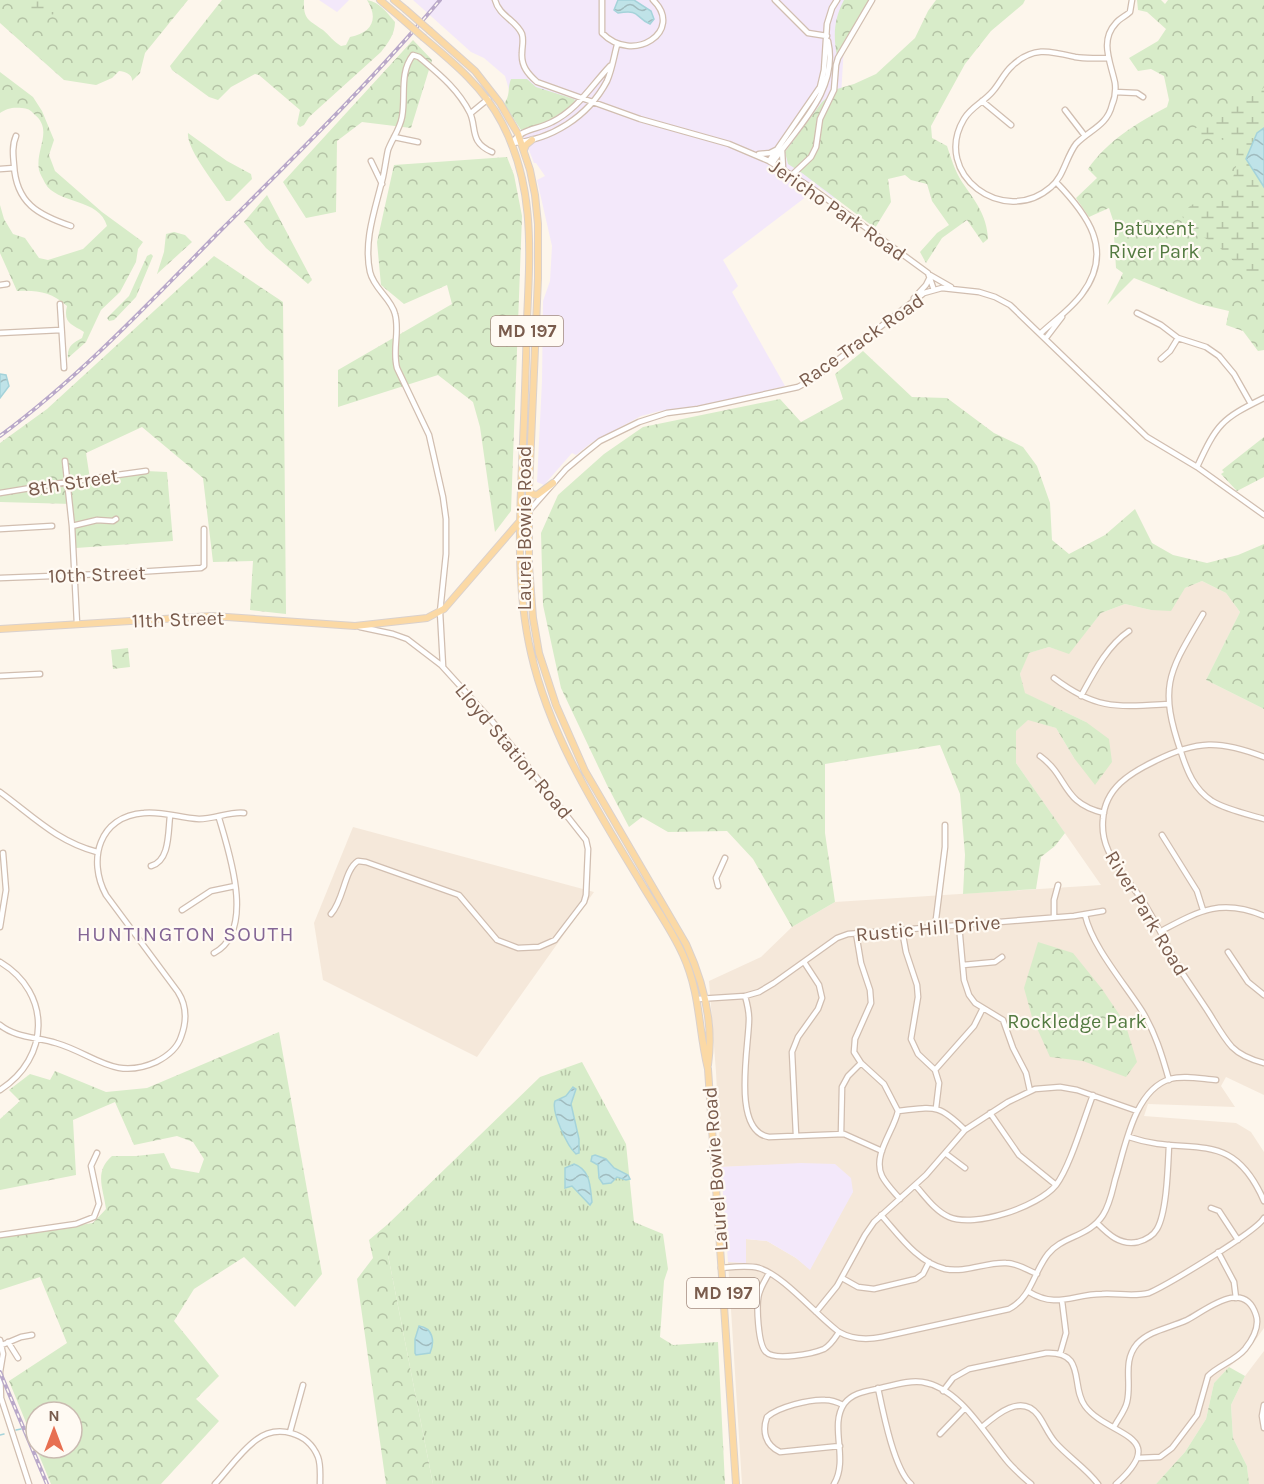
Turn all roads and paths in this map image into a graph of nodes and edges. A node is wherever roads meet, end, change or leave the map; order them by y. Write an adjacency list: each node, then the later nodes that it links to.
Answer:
1 (380, 0): 17 (main road, Laurel Bowie Road / MD 197, bridge)
2 (394, 0): 23 (main road, Laurel Bowie Road / MD 197, bridge)
3 (495, 0): 16 (street, Jericho Park Road)
4 (602, 0): 11 (street)
5 (653, 0): 11 (street)
6 (775, 0): 10 (street)
7 (837, 0): 10 (street)
8 (872, 0): 40 (street)
9 (1132, 0): 12 (street)
10 (827, 36): 31 (street)
11 (617, 45): 13 (street)
12 (1107, 58): 14 (street); 19 (street)
13 (611, 64): 16 (street); 18 (street)
14 (1116, 92): 15 (street); 25 (street)
15 (1143, 97)
16 (584, 98): 18 (street, Jericho Park Road); 23 (street)
17 (488, 99): 21 (street); 30 (main road, Laurel Bowie Road / MD 197)
18 (593, 101): 27 (street); 34 (street, Jericho Park Road)
19 (982, 101): 22 (street); 41 (street)
20 (1065, 110): 25 (street)
21 (471, 113): 26 (street); 33 (street)
22 (1011, 125)
23 (518, 134): 29 (main road, Laurel Bowie Road / MD 197); 30 (street)
24 (16, 136): 37 (street)
25 (1085, 136): 41 (street)
26 (394, 137): 28 (street); 42 (street)
27 (532, 140): 29 (street); 32 (main road)
28 (418, 142)
29 (521, 142): 30 (street); 32 (main road, Laurel Bowie Road / MD 197)
30 (512, 143): 72 (main road, Laurel Bowie Road / MD 197)
31 (780, 149): 34 (street); 36 (street); 38 (street)
32 (524, 151): 67 (main road, Laurel Bowie Road / MD 197)
33 (492, 152)
34 (753, 154): 36 (street, Jericho Park Road)
35 (371, 161): 42 (street)
36 (771, 162): 38 (street, Jericho Park Road)
37 (14, 168): 39 (street); 43 (street)
38 (783, 168): 40 (street, Jericho Park Road)
39 (0, 169)
40 (793, 174): 44 (street, Jericho Park Road)
41 (1056, 182): 51 (street)
42 (382, 184): 81 (street)
43 (71, 226)
44 (929, 275): 47 (street, Jericho Park Road); 48 (street); 49 (street)
45 (7, 284): 46 (street)
46 (0, 285)
47 (956, 289): 48 (street, Race Track Road); 55 (street, Race Track Road)
48 (933, 290): 49 (street, Race Track Road)
49 (911, 303): 66 (street, Race Track Road)
50 (60, 304): 53 (street)
51 (1065, 312): 55 (street); 56 (street)
52 (1137, 314): 57 (street)
53 (61, 330): 54 (street); 59 (street)
54 (0, 333)
55 (1041, 333): 56 (street, Race Track Road)
56 (1046, 338): 63 (street, Race Track Road)
57 (1178, 338): 58 (street); 61 (street)
58 (1161, 359)
59 (64, 368)
60 (1264, 398): 61 (street)
61 (1251, 404): 63 (street)
62 (65, 461): 65 (street)
63 (1197, 467): 70 (street, Race Track Road)
64 (146, 471): 65 (street, 8th Street)
65 (67, 482): 68 (street, 8th Street); 74 (street)
66 (553, 483): 67 (main road); 69 (street, Race Track Road)
67 (529, 489): 69 (main road, Laurel Bowie Road / MD 197)
68 (0, 493)
69 (529, 511): 72 (main road, Race Track Road); 132 (main road, Laurel Bowie Road / MD 197)
70 (1264, 515)
71 (116, 519): 74 (street)
72 (520, 520): 77 (main road, Race Track Road); 78 (main road, Laurel Bowie Road / MD 197)
73 (52, 526): 75 (street)
74 (72, 526): 79 (street)
75 (0, 529)
76 (204, 529): 79 (street, 10th Street)
77 (505, 538): 78 (main road); 81 (main road, Race Track Road)
78 (520, 541): 132 (main road, Laurel Bowie Road / MD 197)
79 (75, 575): 80 (street, 10th Street); 83 (street)
80 (0, 578)
81 (440, 612): 84 (main road); 87 (street)
82 (1203, 614): 92 (street)
83 (77, 624): 84 (main road, 11th Street); 85 (main road, 11th Street)
84 (355, 626): 87 (street, Lloyd Station Road)
85 (0, 629)
86 (1129, 630): 91 (street)
87 (442, 665): 114 (street, Lloyd Station Road)
88 (40, 674): 89 (street)
89 (0, 676)
90 (1054, 678): 91 (street)
91 (1081, 696): 92 (street)
92 (1168, 704): 93 (street)
93 (1180, 749): 95 (street); 98 (street); 101 (street)
94 (1041, 756): 98 (street)
95 (1264, 757)
96 (0, 792): 104 (street)
97 (244, 813): 100 (street)
98 (1104, 813): 122 (street, River Park Road)
99 (170, 816): 100 (street); 104 (street); 107 (street)
100 (219, 818): 109 (street)
101 (1264, 819)
102 (945, 825): 120 (street)
103 (1162, 835): 112 (street)
104 (97, 852): 135 (street)
105 (3, 853): 119 (street)
106 (725, 858): 110 (street)
107 (151, 866)
108 (1058, 885): 117 (street)
109 (235, 886): 111 (street); 125 (street)
110 (718, 886)
111 (182, 910)
112 (1203, 910): 116 (street); 122 (street)
113 (1103, 911): 115 (street, Rustic Hill Drive)
114 (330, 914)
115 (1085, 915): 117 (street, Rustic Hill Drive); 139 (street)
116 (1264, 916)
117 (1054, 917): 118 (street, Rustic Hill Drive)
118 (959, 925): 120 (street, Rustic Hill Drive); 129 (street)
119 (0, 927)
120 (935, 927): 121 (street, Rustic Hill Drive)
121 (902, 930): 123 (street, Rustic Hill Drive); 138 (street)
122 (1161, 931): 137 (street, River Park Road)
123 (856, 933): 128 (street, Rustic Hill Drive); 136 (street)
124 (1228, 952): 130 (street)
125 (214, 953)
126 (1002, 957): 129 (street)
127 (0, 962): 135 (street)
128 (804, 962): 131 (street, Rustic Hill Drive); 150 (street)
129 (963, 965): 133 (street)
130 (1264, 995)
131 (745, 996): 132 (street, Rustic Hill Drive); 150 (street)
132 (702, 999): 171 (main road, Laurel Bowie Road / MD 197)
133 (983, 1008): 138 (street); 142 (street)
134 (0, 1025): 135 (street)
135 (38, 1040): 141 (street)
136 (861, 1063): 145 (street); 149 (street)
137 (1264, 1063)
138 (935, 1070): 144 (street)
139 (1169, 1080): 140 (street); 146 (street)
140 (1216, 1080)
141 (0, 1090)
142 (1030, 1091): 143 (street); 147 (street)
143 (1093, 1095): 146 (street); 158 (street)
144 (936, 1108): 145 (street); 148 (street)
145 (898, 1111): 153 (street)
146 (1137, 1111): 151 (street)
147 (990, 1113): 148 (street); 158 (street)
148 (964, 1130): 155 (street)
149 (841, 1134): 150 (street); 153 (street)
150 (796, 1136)
151 (1129, 1137): 152 (street); 164 (street)
152 (1169, 1144): 160 (street); 164 (street)
153 (882, 1151): 159 (street)
154 (97, 1153): 167 (street)
155 (945, 1153): 156 (street); 157 (street)
156 (965, 1168)
157 (915, 1185): 158 (street); 159 (street)
158 (1056, 1185)
159 (900, 1199): 162 (street)
160 (1264, 1202)
161 (1211, 1208): 168 (street)
162 (881, 1215): 170 (street); 174 (street)
163 (1264, 1218): 165 (street)
164 (1097, 1223): 173 (street)
165 (1259, 1225): 166 (street); 168 (street)
166 (1264, 1230)
167 (0, 1235)
168 (1238, 1240): 169 (street)
169 (1218, 1252): 176 (street); 177 (street)
170 (929, 1262): 173 (street); 174 (street)
171 (721, 1268): 172 (street); 202 (main road, Laurel Bowie Road / MD 197)
172 (769, 1273): 178 (street); 179 (street)
173 (1037, 1274): 175 (street)
174 (842, 1278): 178 (street)
175 (1029, 1292): 177 (street); 179 (street)
176 (1236, 1298): 192 (street); 198 (street)
177 (1062, 1301): 183 (street)
178 (816, 1312): 179 (street)
179 (839, 1332)
180 (32, 1335): 181 (street)
181 (8, 1342): 182 (street); 184 (street)
182 (1, 1343): 191 (street)
183 (1060, 1354): 187 (street); 192 (street)
184 (18, 1358)
185 (303, 1385): 195 (street)
186 (878, 1388): 187 (street); 188 (street); 204 (street)
187 (943, 1391): 190 (street)
188 (843, 1405): 197 (street); 197 (street)
189 (1264, 1405): 194 (street)
190 (965, 1408): 193 (street); 196 (street)
191 (2, 1411): 199 (street)
192 (1114, 1426): 198 (street)
193 (982, 1427): 205 (street); 206 (street)
194 (1264, 1428)
195 (290, 1432): 200 (street); 201 (street)
196 (940, 1434)
197 (840, 1446): 203 (street)
198 (1137, 1458): 207 (street)
199 (29, 1484)
200 (215, 1484)
201 (320, 1484)
202 (736, 1484)
203 (834, 1484)
204 (911, 1484)
205 (1031, 1484)
206 (1098, 1484)
207 (1116, 1484)

